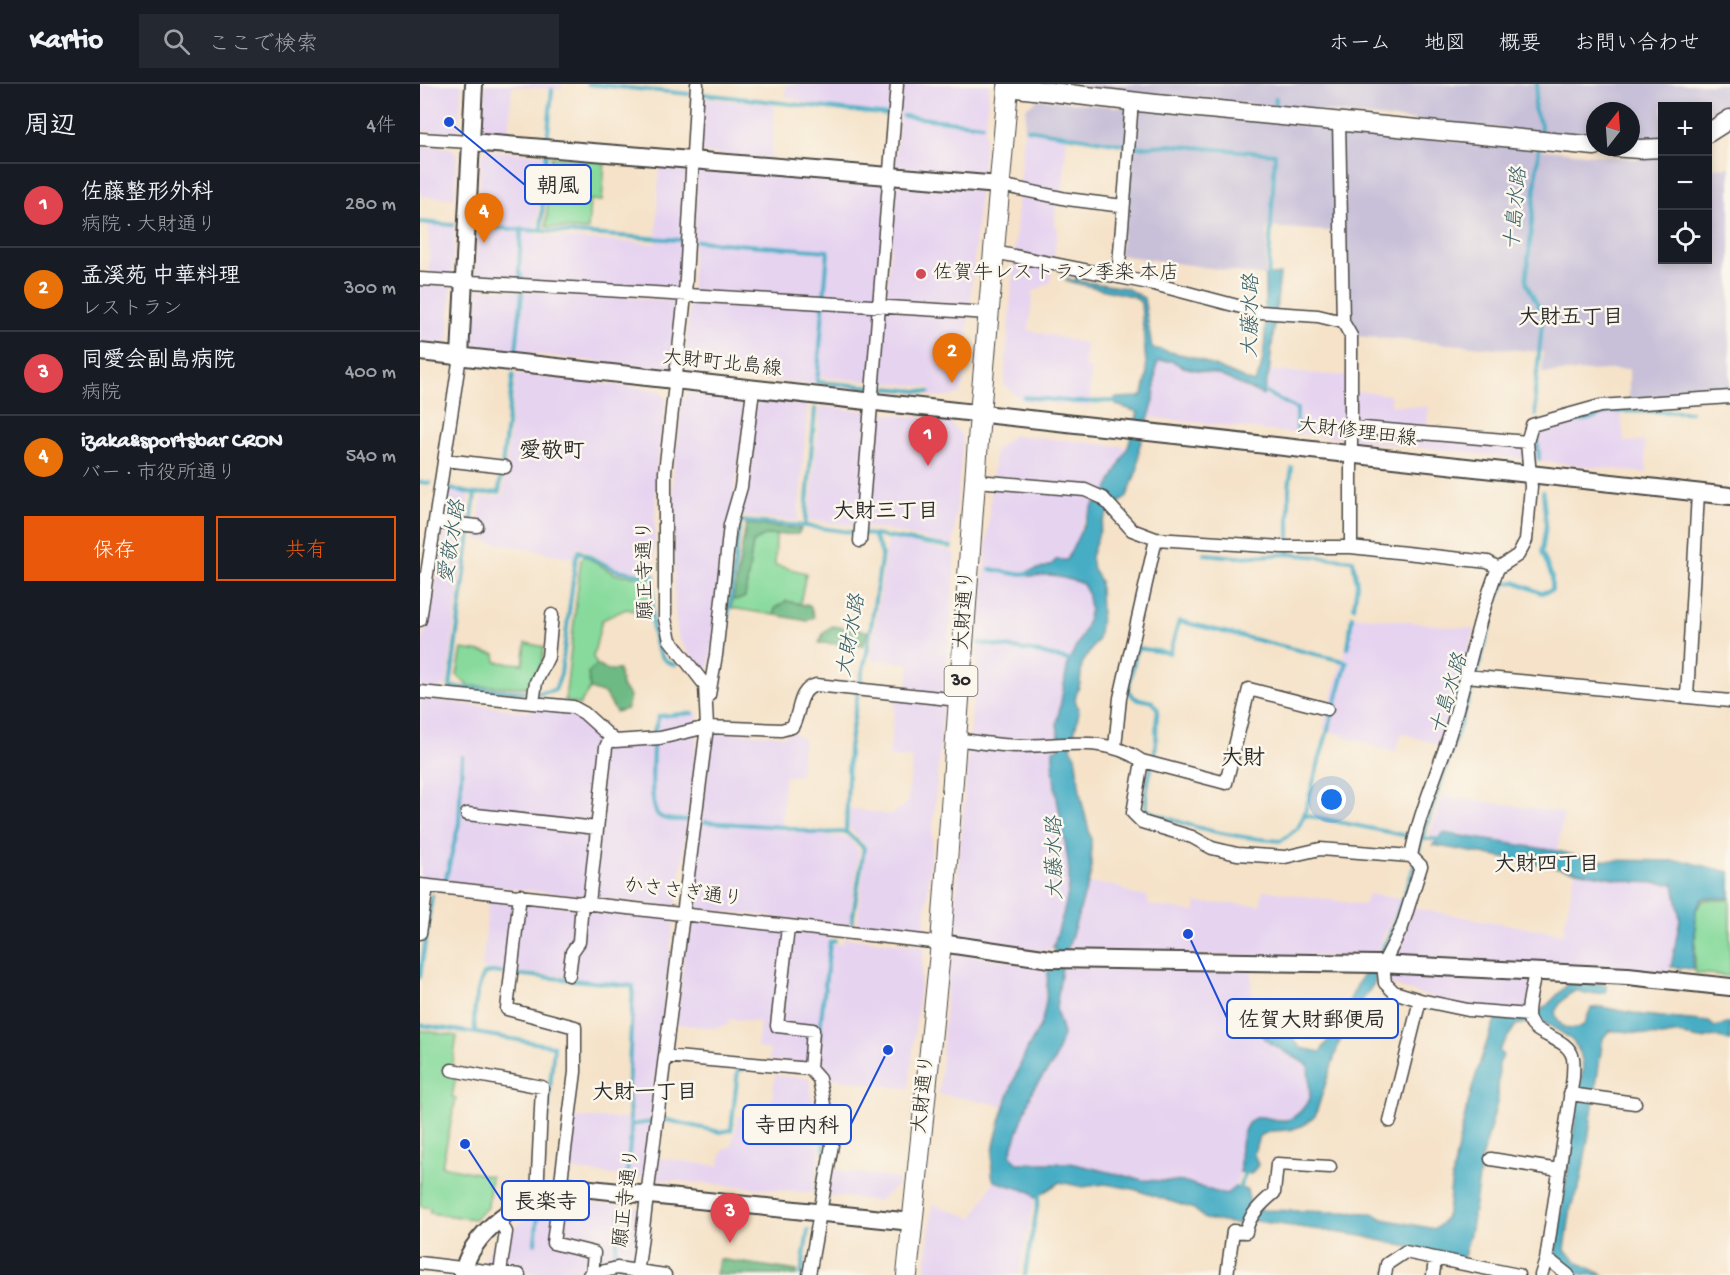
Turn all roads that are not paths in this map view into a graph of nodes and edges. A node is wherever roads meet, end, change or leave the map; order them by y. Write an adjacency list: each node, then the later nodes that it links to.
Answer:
1 (474, 84): 10 (street)
2 (696, 84): 14 (street, 願正寺通り)
3 (897, 84): 15 (street)
4 (1008, 86): 5 (main road); 16 (main road, 大財通り / 30)
5 (1132, 101): 7 (main road); 17 (street)
6 (1730, 119): 8 (main road)
7 (1339, 122): 11 (main road); 25 (street)
8 (1712, 130)
9 (420, 139): 10 (street)
10 (470, 142): 14 (street); 21 (street)
11 (1586, 145)
12 (1658, 147): 13 (main road)
13 (1640, 149)
14 (692, 159): 15 (street); 22 (street, 願正寺通り)
15 (890, 175): 16 (street); 23 (street)
16 (1000, 185): 17 (street); 18 (main road, 大財通り / 30)
17 (1124, 206): 19 (street)
18 (994, 252): 19 (street); 24 (main road, 大財通り / 30)
19 (1118, 276): 25 (street)
20 (420, 279): 21 (street)
21 (463, 282): 22 (street); 27 (street)
22 (686, 296): 23 (street); 28 (street, 願正寺通り)
23 (879, 308): 24 (street); 30 (street)
24 (989, 313): 32 (main road, 大財通り / 30)
25 (1343, 322): 33 (street)
26 (420, 352): 27 (street, 大財町北島線)
27 (460, 356): 28 (street, 大財町北島線); 36 (street)
28 (677, 382): 29 (street, 大財町北島線); 57 (street, 願正寺通り)
29 (753, 390): 30 (street, 大財町北島線); 57 (street)
30 (873, 398): 32 (street, 大財町北島線); 45 (street)
31 (1730, 398): 34 (street)
32 (980, 414): 35 (street, 大財修理田線); 39 (main road, 大財通り / 30)
33 (1352, 427): 34 (street); 35 (street)
34 (1527, 442): 38 (street)
35 (1352, 455): 38 (street, 大財修理田線); 46 (street)
36 (445, 460): 37 (street); 42 (street)
37 (503, 466)
38 (1531, 476): 40 (street, 大財修理田線); 47 (street)
39 (976, 480): 44 (street); 55 (main road, 大財通り / 30)
40 (1698, 493): 41 (street, 大財修理田線); 54 (street)
41 (1730, 496)
42 (436, 522): 43 (street); 48 (street)
43 (477, 526)
44 (1156, 538): 46 (street); 62 (street)
45 (860, 541)
46 (1351, 547): 47 (street)
47 (1498, 568): 51 (street)
48 (423, 594): 50 (street)
49 (552, 615): 53 (street)
50 (420, 620)
51 (1466, 676): 54 (street); 66 (street)
52 (420, 692): 53 (street)
53 (534, 695): 60 (street)
54 (1688, 697): 56 (street)
55 (959, 700): 59 (street); 61 (main road, 大財通り / 30)
56 (1730, 701)
57 (707, 705): 59 (street, 願正寺通り)
58 (1327, 709): 63 (street)
59 (707, 727): 60 (street); 70 (street, 願正寺通り)
60 (610, 738): 65 (street)
61 (956, 739): 62 (street); 73 (main road, 大財通り / 30)
62 (1115, 747): 63 (street)
63 (1148, 763): 66 (street)
64 (467, 814): 65 (street)
65 (597, 828): 69 (street)
66 (1411, 856): 74 (street)
67 (424, 886): 68 (street, かささぎ通り); 72 (street)
68 (520, 895): 69 (street, かささぎ通り); 89 (street)
69 (585, 902): 70 (street, かささぎ通り); 76 (street)
70 (682, 913): 71 (street, かささぎ通り); 80 (street, 願正寺通り)
71 (788, 927): 73 (street, かささぎ通り); 81 (street)
72 (420, 933)
73 (941, 944): 74 (street); 94 (main road, 大財通り / 30)
74 (1383, 964): 75 (street); 78 (street)
75 (1535, 972): 77 (street); 79 (street)
76 (569, 975)
77 (1730, 987)
78 (1420, 1000): 79 (street); 85 (street)
79 (1529, 1019): 83 (street)
80 (665, 1056): 81 (street); 90 (street, 願正寺通り)
81 (810, 1068): 92 (street)
82 (452, 1070): 91 (street)
83 (1573, 1095): 84 (street); 88 (street)
84 (1635, 1103)
85 (1390, 1121)
86 (1491, 1159): 88 (street)
87 (1330, 1167): 106 (street)
88 (1559, 1170): 96 (street)
89 (562, 1186): 90 (street); 91 (street); 101 (street)
90 (648, 1193): 92 (street); 102 (street, 願正寺通り)
91 (537, 1196): 93 (street)
92 (822, 1212): 94 (street); 104 (street)
93 (499, 1220): 98 (street); 100 (street)
94 (912, 1222): 105 (main road, 大財通り / 30)
95 (1435, 1260): 99 (street); 107 (street); 108 (street)
96 (1546, 1260): 110 (street); 111 (street)
97 (420, 1263): 98 (street)
98 (463, 1271): 100 (street)
99 (1483, 1272): 109 (street)
100 (508, 1274)
101 (590, 1274): 102 (street)
102 (638, 1274): 103 (street)
103 (665, 1275)
104 (809, 1275)
105 (907, 1275)
106 (1227, 1275)
107 (1385, 1275)
108 (1433, 1275)
109 (1518, 1275)
110 (1541, 1275)
111 (1568, 1275)

